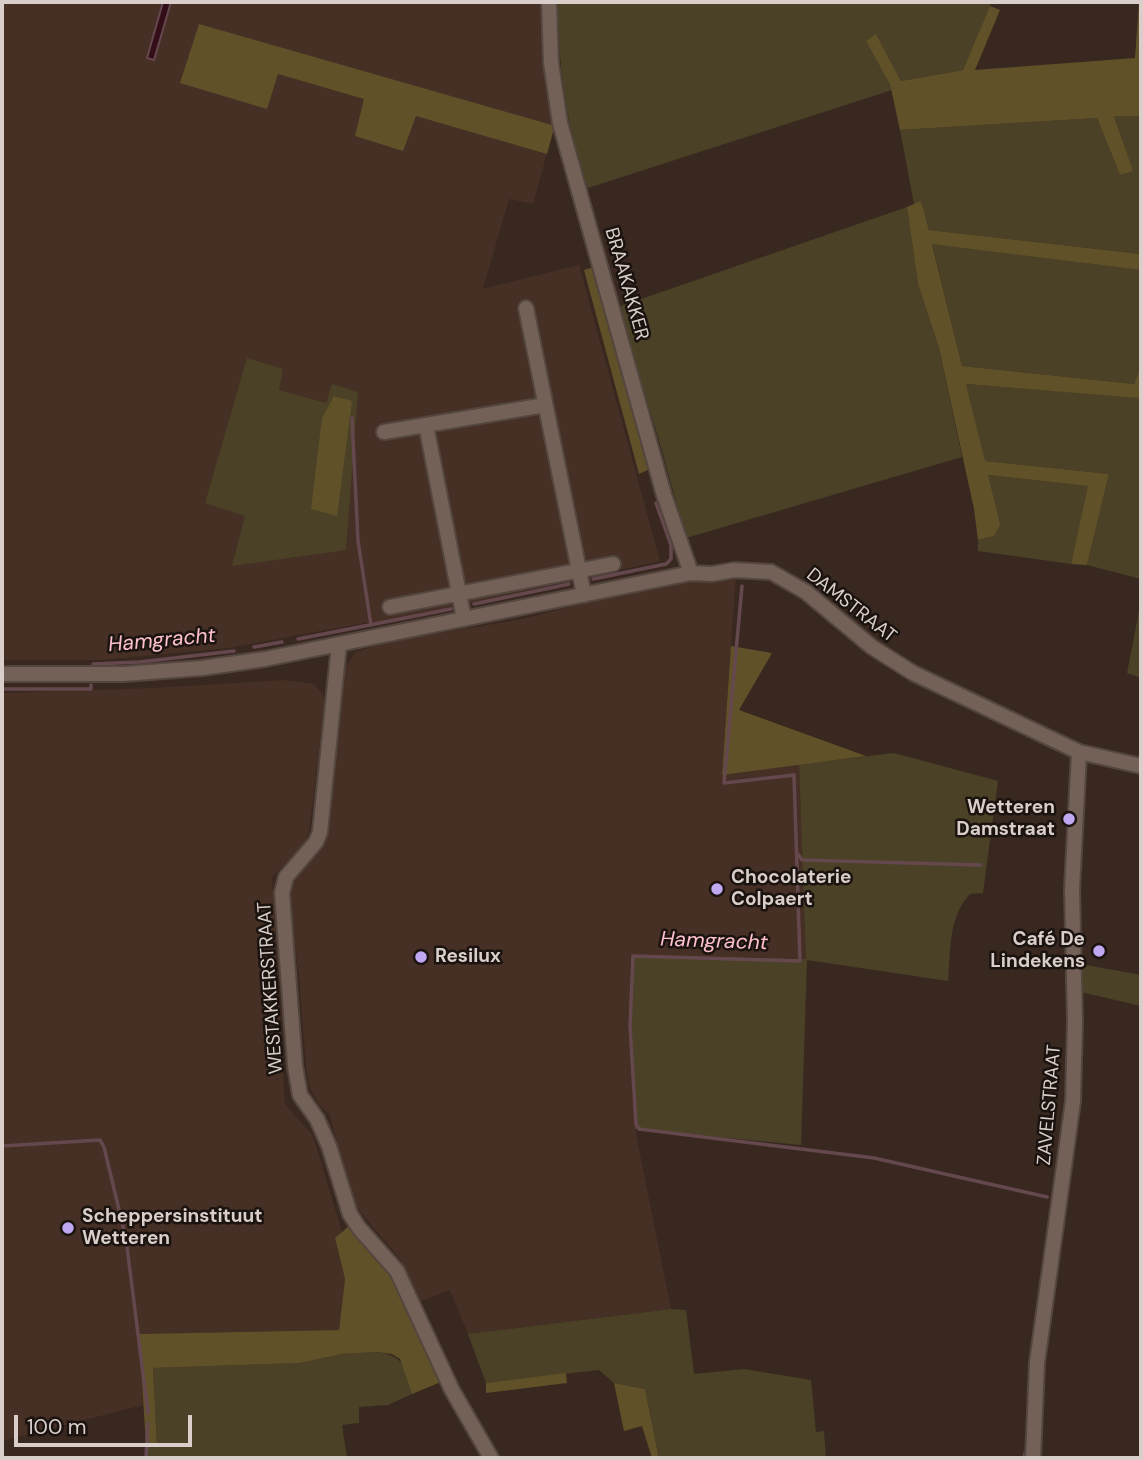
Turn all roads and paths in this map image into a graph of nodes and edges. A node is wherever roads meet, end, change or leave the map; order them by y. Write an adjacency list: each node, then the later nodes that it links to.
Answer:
1 (549, 2): 8 (street, BRAAKAKKER)
2 (526, 308): 3 (street)
3 (545, 405): 4 (street); 7 (street)
4 (426, 425): 5 (street); 9 (street)
5 (384, 432)
6 (613, 564): 7 (street)
7 (579, 570): 9 (street); 10 (street)
8 (691, 573): 10 (street, DAMSTRAAT); 15 (street, DAMSTRAAT)
9 (459, 595): 11 (street); 12 (street)
10 (584, 595): 12 (street, DAMSTRAAT)
11 (390, 607)
12 (464, 619): 13 (street, DAMSTRAAT)
13 (340, 645): 14 (street, DAMSTRAAT); 17 (street, WESTAKKERSTRAAT)
14 (2, 674)
15 (1079, 752): 16 (street, DAMSTRAAT); 18 (street, ZAVELSTRAAT)
16 (1141, 766)
17 (491, 1458)
18 (1033, 1458)

